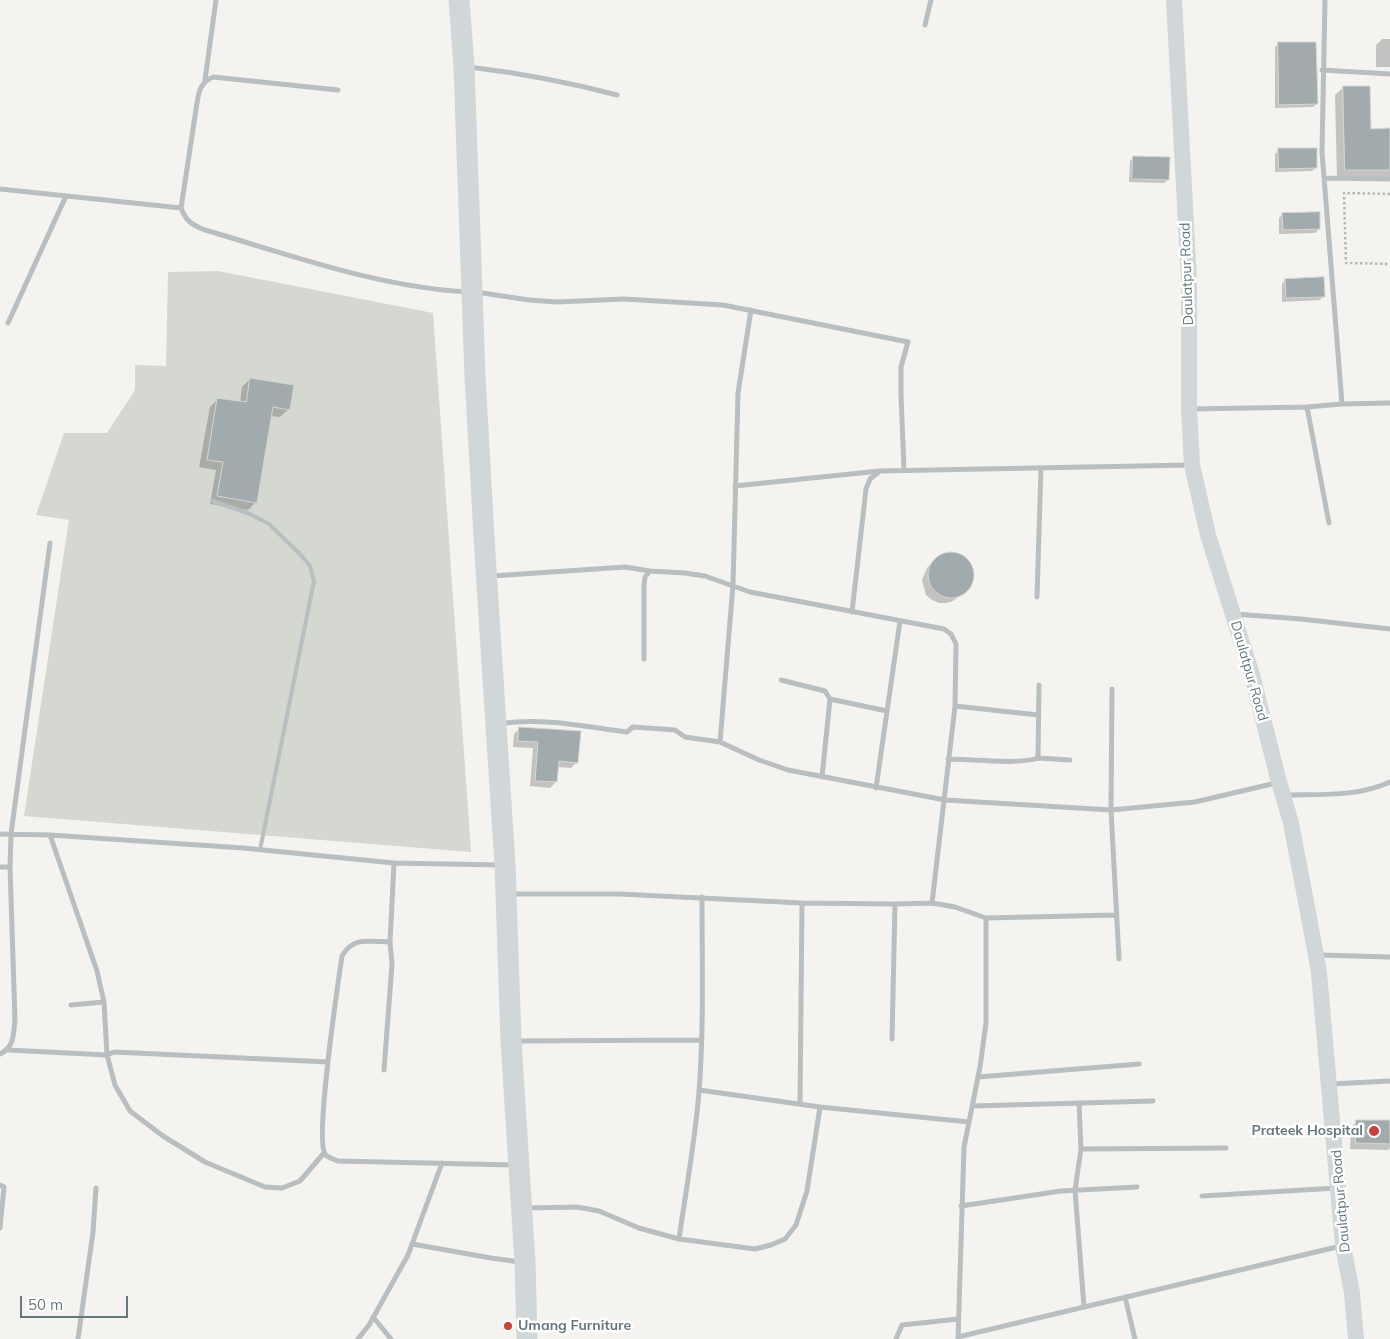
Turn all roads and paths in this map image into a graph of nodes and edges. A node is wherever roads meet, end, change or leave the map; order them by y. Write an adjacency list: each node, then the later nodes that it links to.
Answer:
1 (216, 0): 10 (street)
2 (459, 0): 7 (highway)
3 (931, 0): 6 (street)
4 (1174, 0): 26 (street, Daulatpur Road)
5 (1325, 0): 8 (street)
6 (926, 25)
7 (464, 66): 12 (street); 20 (highway)
8 (1322, 70): 9 (street); 13 (street)
9 (1390, 74)
10 (205, 80): 11 (street); 18 (street)
11 (338, 90)
12 (617, 95)
13 (1324, 178): 14 (street); 24 (street)
14 (1390, 179)
15 (0, 189): 17 (street)
16 (1390, 194): 19 (path)
17 (66, 196): 18 (street); 22 (street)
18 (181, 208): 20 (street)
19 (1390, 264)
20 (472, 292): 21 (street); 36 (highway)
21 (751, 310): 29 (street); 31 (street)
22 (8, 323)
23 (1390, 403): 24 (street)
24 (1342, 404): 25 (street)
25 (1307, 407): 26 (street); 33 (street)
26 (1189, 409): 27 (street, Daulatpur Road)
27 (1192, 464): 28 (street); 40 (street, Daulatpur Road)
28 (1041, 468): 29 (street); 38 (street)
29 (904, 470): 30 (street)
30 (880, 471): 31 (street); 39 (street)
31 (735, 486): 37 (street)
32 (213, 502): 65 (lane)
33 (1329, 523)
34 (50, 543): 63 (street)
35 (650, 570): 36 (street); 37 (street); 43 (street)
36 (486, 576): 51 (highway)
37 (732, 585): 39 (street); 52 (street)
38 (1037, 597)
39 (852, 612): 41 (street)
40 (1232, 614): 42 (street); 59 (street, Daulatpur Road)
41 (900, 621): 48 (street); 49 (street)
42 (1390, 629)
43 (644, 659)
44 (781, 680): 47 (street)
45 (1039, 685): 50 (street)
46 (1112, 689): 61 (street)
47 (830, 699): 49 (street); 56 (street)
48 (954, 706): 50 (street); 54 (street)
49 (887, 711): 58 (street)
50 (1038, 715): 53 (street)
51 (496, 725): 52 (street); 67 (highway)
52 (720, 742): 56 (street)
53 (1038, 758): 54 (street); 55 (street)
54 (948, 759): 60 (street)
55 (1070, 760)
56 (822, 777): 58 (street)
57 (1390, 782): 59 (street)
58 (876, 788): 60 (street)
59 (1281, 788): 61 (street); 78 (street, Daulatpur Road)
60 (945, 800): 61 (street); 72 (street)
61 (1111, 810): 75 (street)
62 (0, 834): 63 (street)
63 (11, 834): 64 (street); 68 (street)
64 (50, 835): 65 (street); 81 (street)
65 (260, 850): 66 (street)
66 (394, 864): 67 (street); 77 (street)
67 (505, 865): 70 (highway)
68 (10, 866): 69 (street); 86 (street)
69 (0, 867)
70 (506, 894): 71 (street); 85 (highway)
71 (702, 897): 73 (street); 84 (street)
72 (932, 902): 74 (street); 76 (street)
73 (802, 903): 74 (street); 98 (street)
74 (895, 904): 83 (street)
75 (1116, 915): 76 (street); 80 (street)
76 (986, 918): 92 (street)
77 (390, 942): 89 (street); 91 (street)
78 (1316, 955): 79 (street); 94 (street, Daulatpur Road)
79 (1390, 957)
80 (1119, 959)
81 (104, 1002): 82 (street); 88 (street)
82 (70, 1005)
83 (892, 1039)
84 (701, 1040): 85 (street); 95 (street)
85 (511, 1041): 106 (highway)
86 (8, 1050): 87 (street); 88 (street)
87 (0, 1054)
88 (107, 1055): 89 (street); 104 (street)
89 (328, 1062): 104 (street)
90 (1140, 1064): 92 (street)
91 (384, 1070)
92 (978, 1077): 99 (street)
93 (1390, 1081): 94 (street)
94 (1330, 1084): 110 (street, Daulatpur Road)
95 (699, 1090): 98 (street); 116 (street)
96 (1153, 1101): 97 (street)
97 (1080, 1103): 99 (street); 103 (street)
98 (800, 1104): 100 (street)
99 (973, 1106): 101 (street)
100 (820, 1107): 101 (street); 116 (street)
101 (969, 1122): 113 (street)
102 (1226, 1148): 103 (street)
103 (1080, 1149): 111 (street)
104 (324, 1153): 105 (street)
105 (442, 1163): 106 (street); 117 (street)
106 (520, 1165): 114 (highway)
107 (0, 1185): 115 (street)
108 (1137, 1187): 111 (street)
109 (96, 1188): 125 (street)
110 (1339, 1188): 112 (street); 118 (street, Daulatpur Road)
111 (1075, 1190): 113 (street); 121 (street)
112 (1202, 1196)
113 (961, 1206): 123 (street)
114 (521, 1208): 116 (street); 119 (highway)
115 (0, 1228)
116 (679, 1239)
117 (412, 1244): 119 (street); 122 (street)
118 (1344, 1246): 120 (street); 131 (street, Daulatpur Road)
119 (525, 1262): 128 (highway)
120 (1125, 1297): 121 (street); 130 (street)
121 (1084, 1307): 124 (street)
122 (373, 1316): 126 (street); 127 (street)
123 (958, 1319): 124 (street); 129 (street)
124 (958, 1338)
125 (78, 1339)
126 (358, 1339)
127 (391, 1339)
128 (527, 1339)
129 (896, 1339)
130 (1135, 1339)
131 (1356, 1339)

